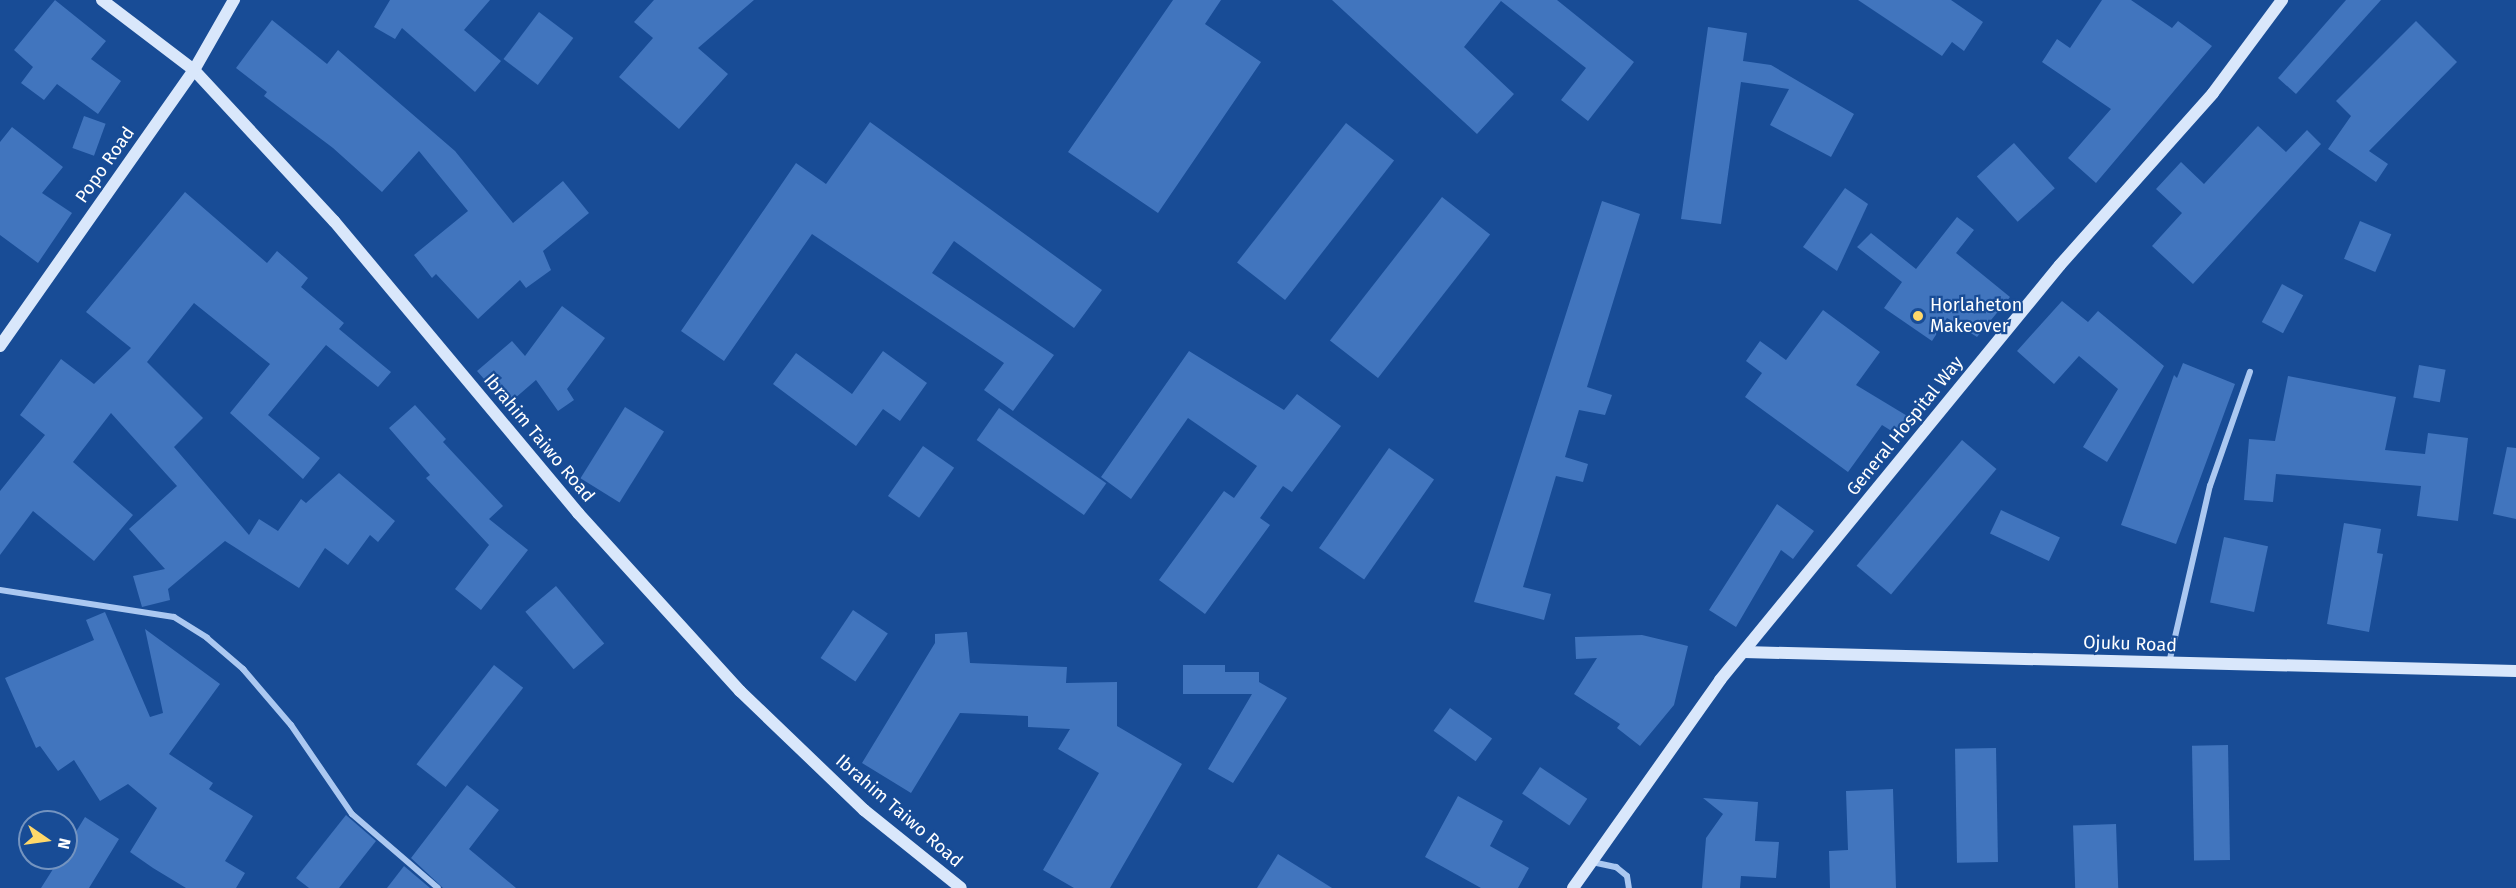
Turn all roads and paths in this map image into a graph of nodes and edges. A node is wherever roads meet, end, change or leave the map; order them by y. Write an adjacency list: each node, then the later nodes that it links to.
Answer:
1 (102, 0): 4 (main road, Ibrahim Taiwo Road)
2 (234, 0): 4 (main road, Popo Road)
3 (2282, 0): 8 (main road, General Hospital Way)
4 (194, 70): 5 (main road, Popo Road); 13 (main road, Ibrahim Taiwo Road)
5 (0, 346)
6 (2250, 372): 9 (street)
7 (0, 590): 12 (street)
8 (1744, 652): 9 (main road, Ojuku Road); 11 (main road, General Hospital Way)
9 (2169, 663): 10 (main road, Ojuku Road)
10 (2516, 671)
11 (1592, 862): 14 (main road, General Hospital Way); 15 (street)
12 (438, 888)
13 (961, 888)
14 (1573, 888)
15 (1629, 888)

